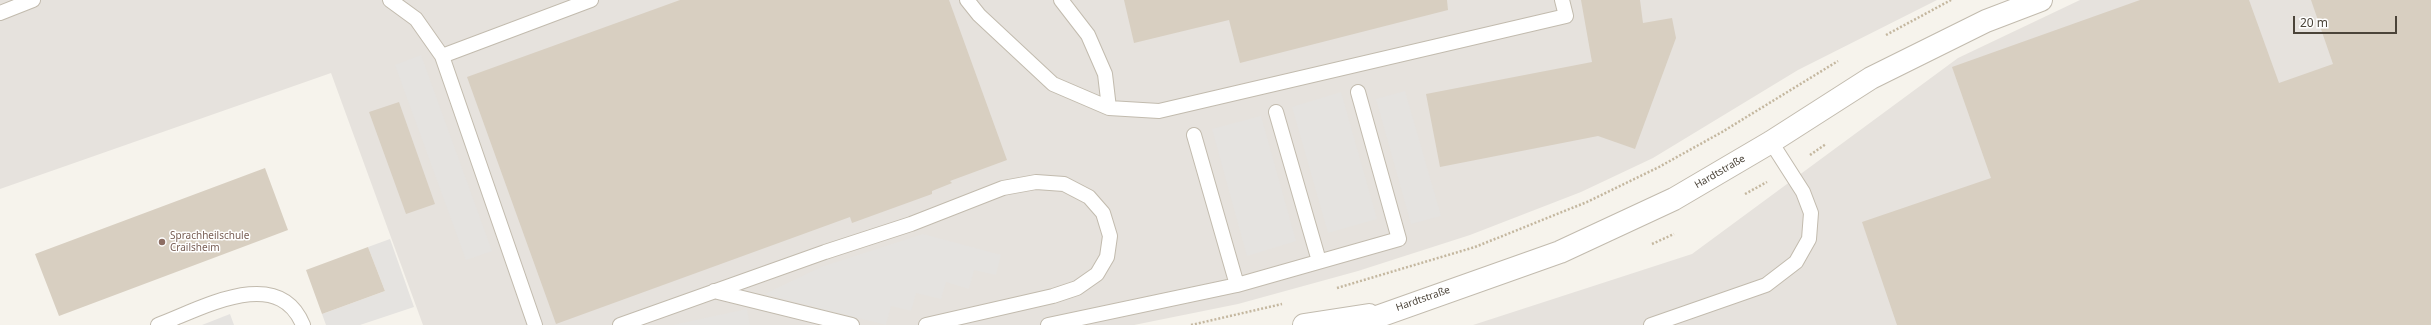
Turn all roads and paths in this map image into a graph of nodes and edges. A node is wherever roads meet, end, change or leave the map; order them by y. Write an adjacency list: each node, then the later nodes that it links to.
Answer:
1 (33, 0): 9 (lane)
2 (390, 0): 11 (lane)
3 (591, 0): 11 (lane)
4 (967, 0): 14 (lane)
5 (1061, 0): 14 (lane)
6 (1562, 0): 14 (lane)
7 (1951, 0): 10 (path)
8 (2041, 0): 17 (street, Hardtstraße)
9 (0, 13)
10 (1881, 38)
11 (442, 56): 26 (lane)
12 (1841, 60): 20 (path)
13 (1358, 92): 18 (lane)
14 (1108, 108)
15 (1276, 112): 18 (lane)
16 (1194, 135): 19 (lane)
17 (1771, 142): 23 (street, Hardtstraße); 34 (lane)
18 (1319, 261): 19 (lane)
19 (1236, 285): 30 (lane)
20 (1334, 289)
21 (714, 291): 27 (lane); 28 (lane); 29 (lane)
22 (1290, 302): 31 (path)
23 (1387, 319): 32 (street, Hardtstraße); 33 (street, Hardtstraße)
24 (158, 325): 25 (lane)
25 (303, 325)
26 (535, 325)
27 (620, 325)
28 (852, 325)
29 (926, 325)
30 (1048, 325)
31 (1191, 325)
32 (1304, 325)
33 (1354, 325)
34 (1651, 325)

